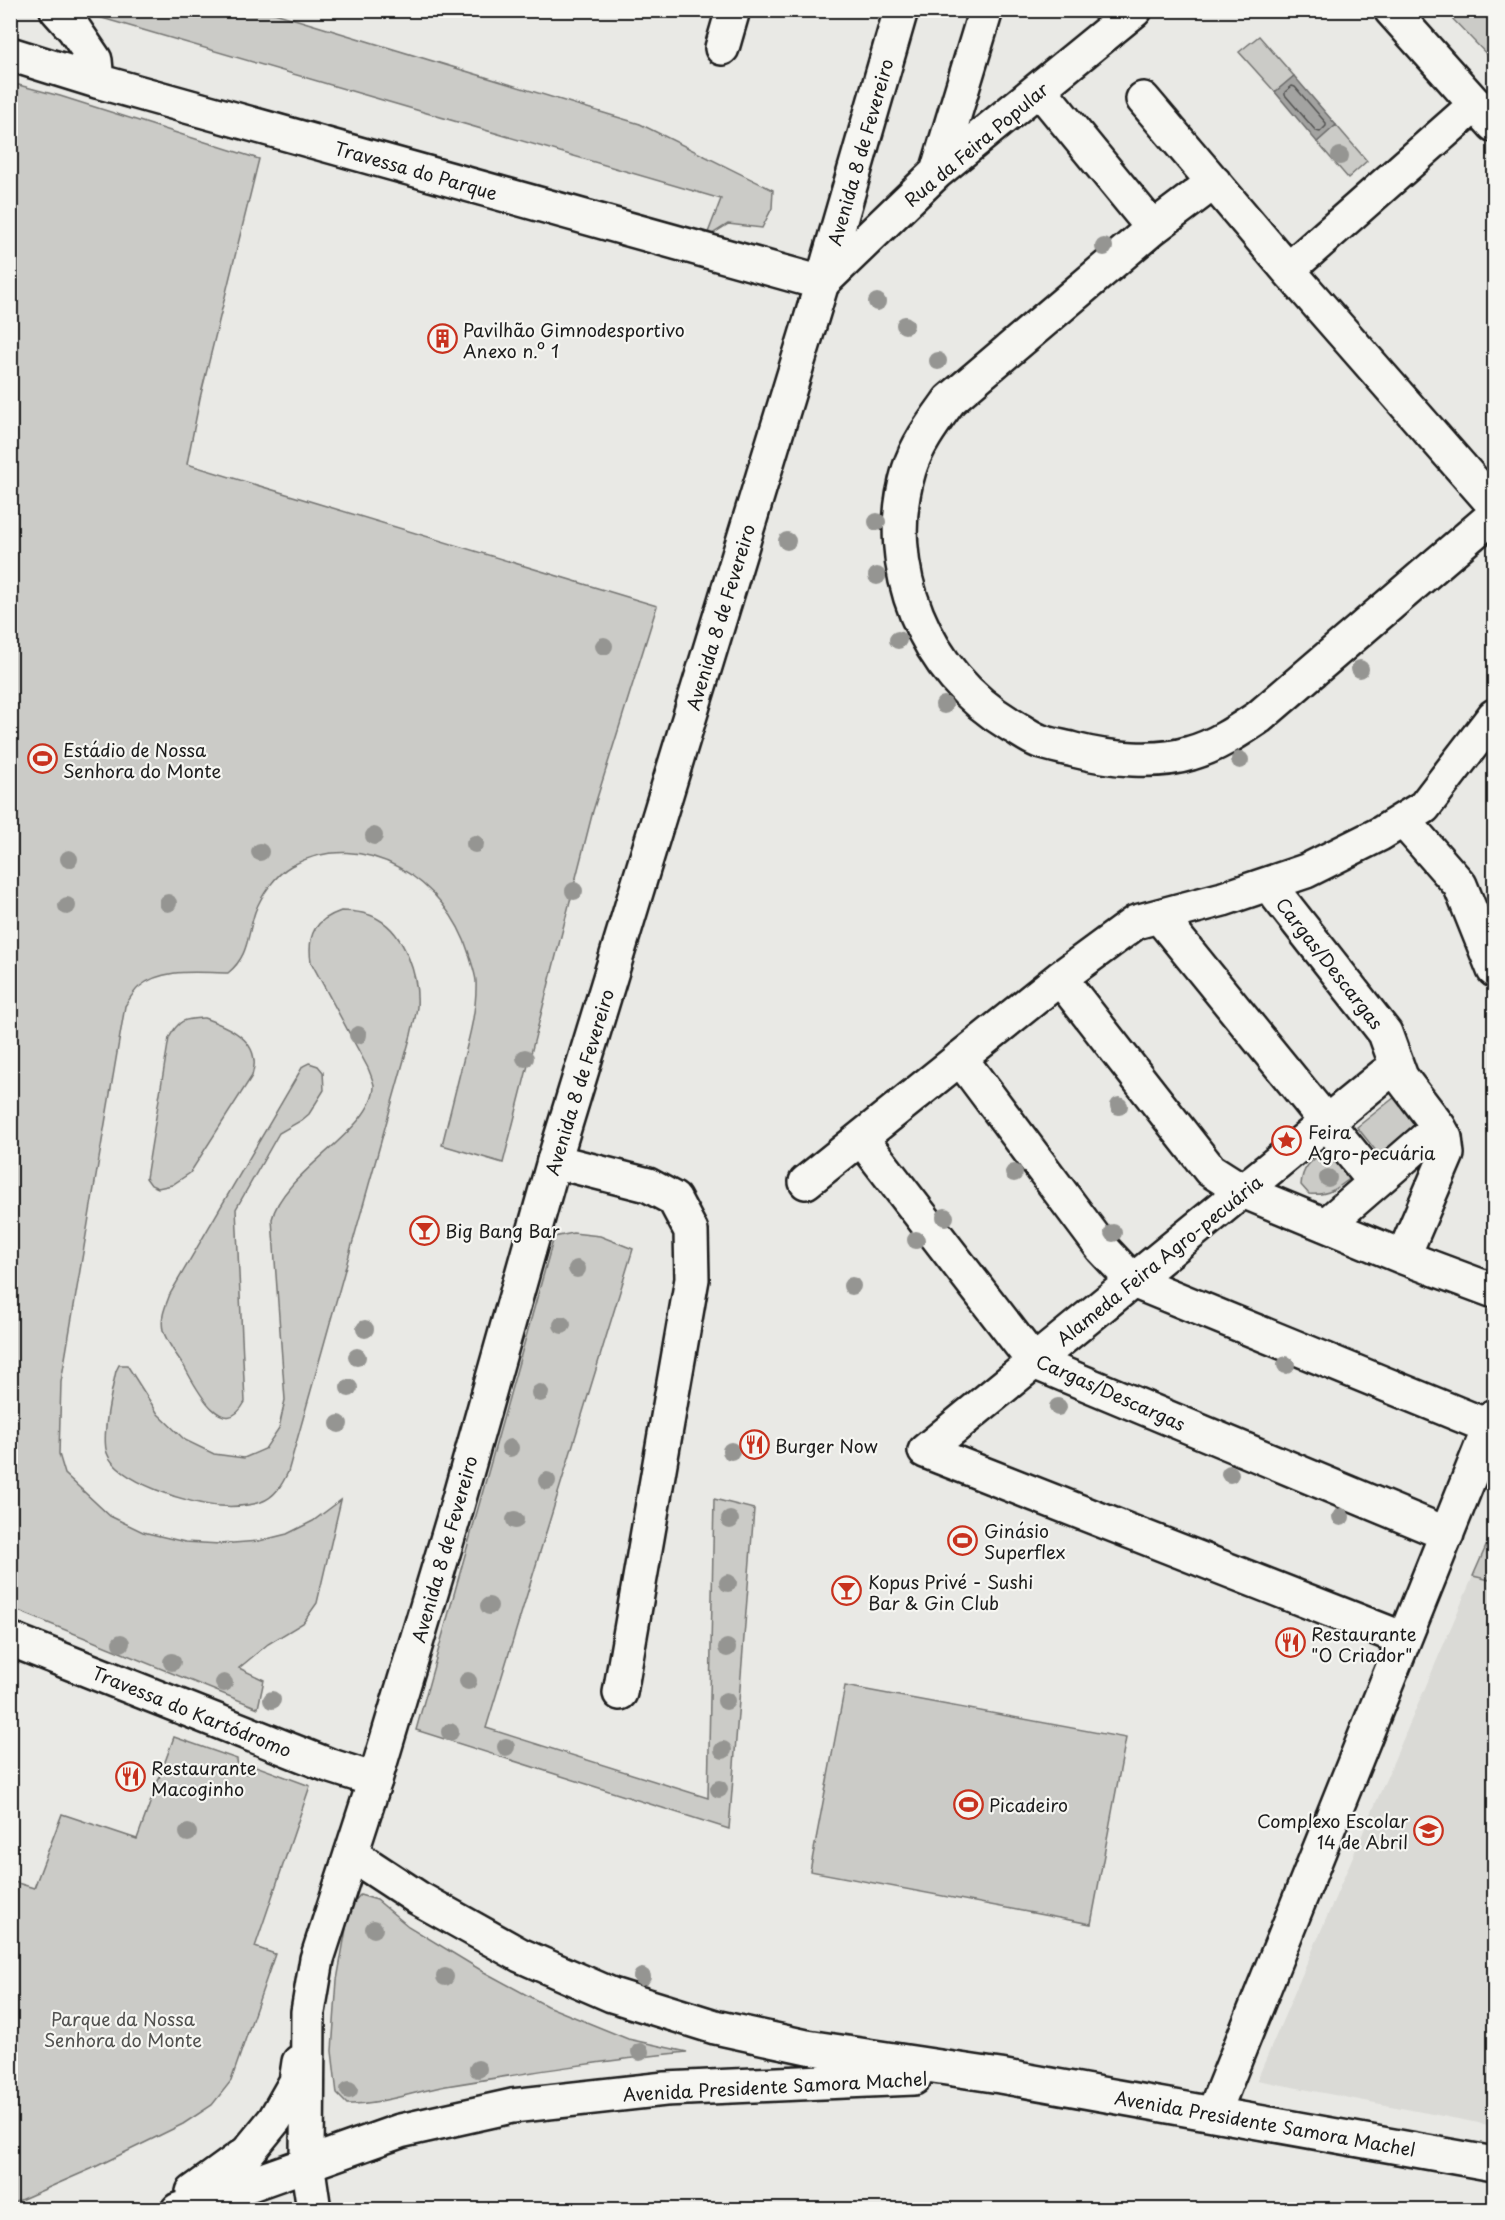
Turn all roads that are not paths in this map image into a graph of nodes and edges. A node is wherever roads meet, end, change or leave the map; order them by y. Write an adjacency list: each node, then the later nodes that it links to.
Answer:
1 (57, 10): 9 (street)
2 (733, 10): 7 (street)
3 (901, 10): 17 (street, Avenida 8 de Fevereiro)
4 (986, 10): 13 (street)
5 (1135, 10): 10 (street, Rua da Feira Popular)
6 (1391, 10): 12 (street)
7 (722, 48)
8 (10, 54): 9 (street, Travessa do Parque)
9 (97, 81): 17 (street, Travessa do Parque)
10 (1040, 90): 13 (street, Rua da Feira Popular); 15 (street)
11 (1143, 99): 14 (street)
12 (1485, 115): 16 (street)
13 (937, 172): 17 (street, Rua da Feira Popular)
14 (1214, 182): 15 (street); 16 (street)
15 (1153, 228): 19 (street)
16 (1288, 270): 18 (street)
17 (822, 283): 31 (street, Avenida 8 de Fevereiro)
18 (1494, 505)
19 (1494, 515)
20 (1494, 716): 21 (street, Cargas/Descargas)
21 (1404, 820): 22 (street, Cargas/Descargas); 24 (street)
22 (1268, 884): 23 (street, Cargas/Descargas); 27 (street, Cargas/Descargas)
23 (1159, 916): 25 (street, Cargas/Descargas); 28 (street)
24 (1494, 970)
25 (1060, 978): 26 (street, Cargas/Descargas); 34 (street)
26 (960, 1058): 30 (street, Cargas/Descargas); 37 (street)
27 (1397, 1075): 28 (street, Alameda Feira Agro-pecuária); 29 (street, Cargas/Descargas)
28 (1326, 1123): 33 (street); 34 (street, Alameda Feira Agro-pecuária)
29 (1439, 1127): 33 (street); 36 (street)
30 (861, 1138): 32 (street, Cargas/Descargas); 39 (street, Cargas/Descargas)
31 (554, 1161): 44 (street); 45 (street, Avenida 8 de Fevereiro)
32 (806, 1182)
33 (1375, 1182): 35 (street)
34 (1243, 1191): 35 (street); 37 (street, Alameda Feira Agro-pecuária)
35 (1326, 1225): 36 (street)
36 (1404, 1257): 38 (street)
37 (1133, 1281): 39 (street, Alameda Feira Agro-pecuária); 40 (street)
38 (1494, 1291)
39 (1034, 1362): 41 (street, Cargas/Descargas); 43 (street, Alameda Feira Agro-pecuária)
40 (1492, 1422): 41 (street)
41 (1447, 1534): 43 (street)
42 (10, 1639): 45 (street, Travessa do Kartódromo)
43 (1404, 1640): 49 (street)
44 (620, 1693)
45 (375, 1780): 46 (street, Avenida 8 de Fevereiro)
46 (351, 1854): 47 (street, Avenida 8 de Fevereiro); 48 (street, Avenida Presidente Samora Machel)
47 (308, 2012): 50 (street, Avenida 8 de Fevereiro); 52 (street)
48 (1000, 2076): 49 (street, Avenida Presidente Samora Machel); 50 (street, Avenida Presidente Samora Machel)
49 (1214, 2112): 51 (street, Avenida Presidente Samora Machel)
50 (307, 2163): 53 (street, Avenida Presidente Samora Machel); 54 (street, Avenida 8 de Fevereiro)
51 (1494, 2164)
52 (170, 2210)
53 (178, 2210)
54 (314, 2210)

